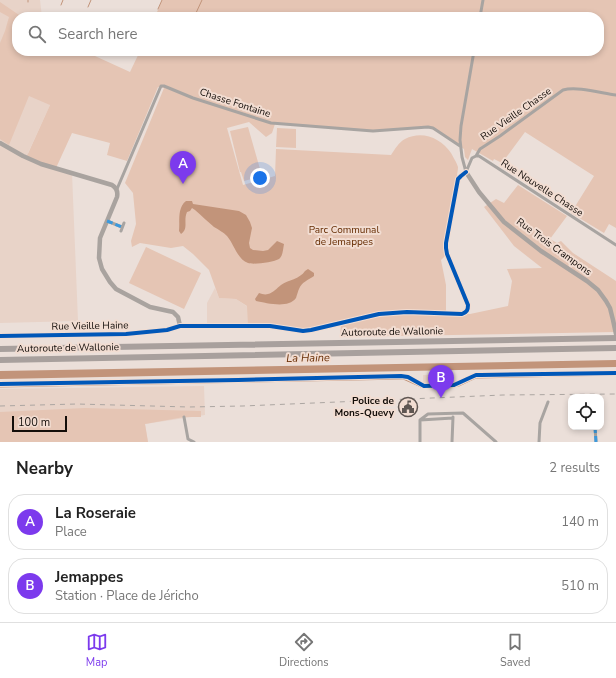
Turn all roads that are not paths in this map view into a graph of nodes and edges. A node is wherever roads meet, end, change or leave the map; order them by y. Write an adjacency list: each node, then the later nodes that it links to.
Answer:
1 (483, 0): 2 (street)
2 (481, 12)
3 (473, 56): 6 (street)
4 (616, 96): 7 (street, Rue Vieille Chasse)
5 (0, 143): 9 (street)
6 (460, 146): 8 (street); 9 (street, Chasse Fontaine)
7 (476, 156): 8 (street); 14 (street, Rue Nouvelle Chasse)
8 (466, 172): 15 (street); 16 (street, Rue Trois Crampons)
9 (117, 189): 10 (street)
10 (107, 221): 12 (street); 15 (street)
11 (124, 223): 12 (street)
12 (122, 227): 13 (street)
13 (121, 231)
14 (616, 245)
15 (180, 326): 17 (street, Rue Vieille Haine)
16 (616, 334)
17 (0, 336)
18 (616, 338): 20 (highway, Autoroute de Wallonie)
19 (616, 348): 21 (highway, Autoroute de Wallonie)
20 (0, 349)
21 (0, 360)
22 (548, 402): 30 (street)
23 (453, 416): 27 (street); 28 (street); 29 (street)
24 (184, 417): 26 (street)
25 (595, 430): 31 (street)
26 (194, 442)
27 (420, 442)
28 (452, 442)
29 (496, 442)
30 (539, 442)
31 (596, 442)

